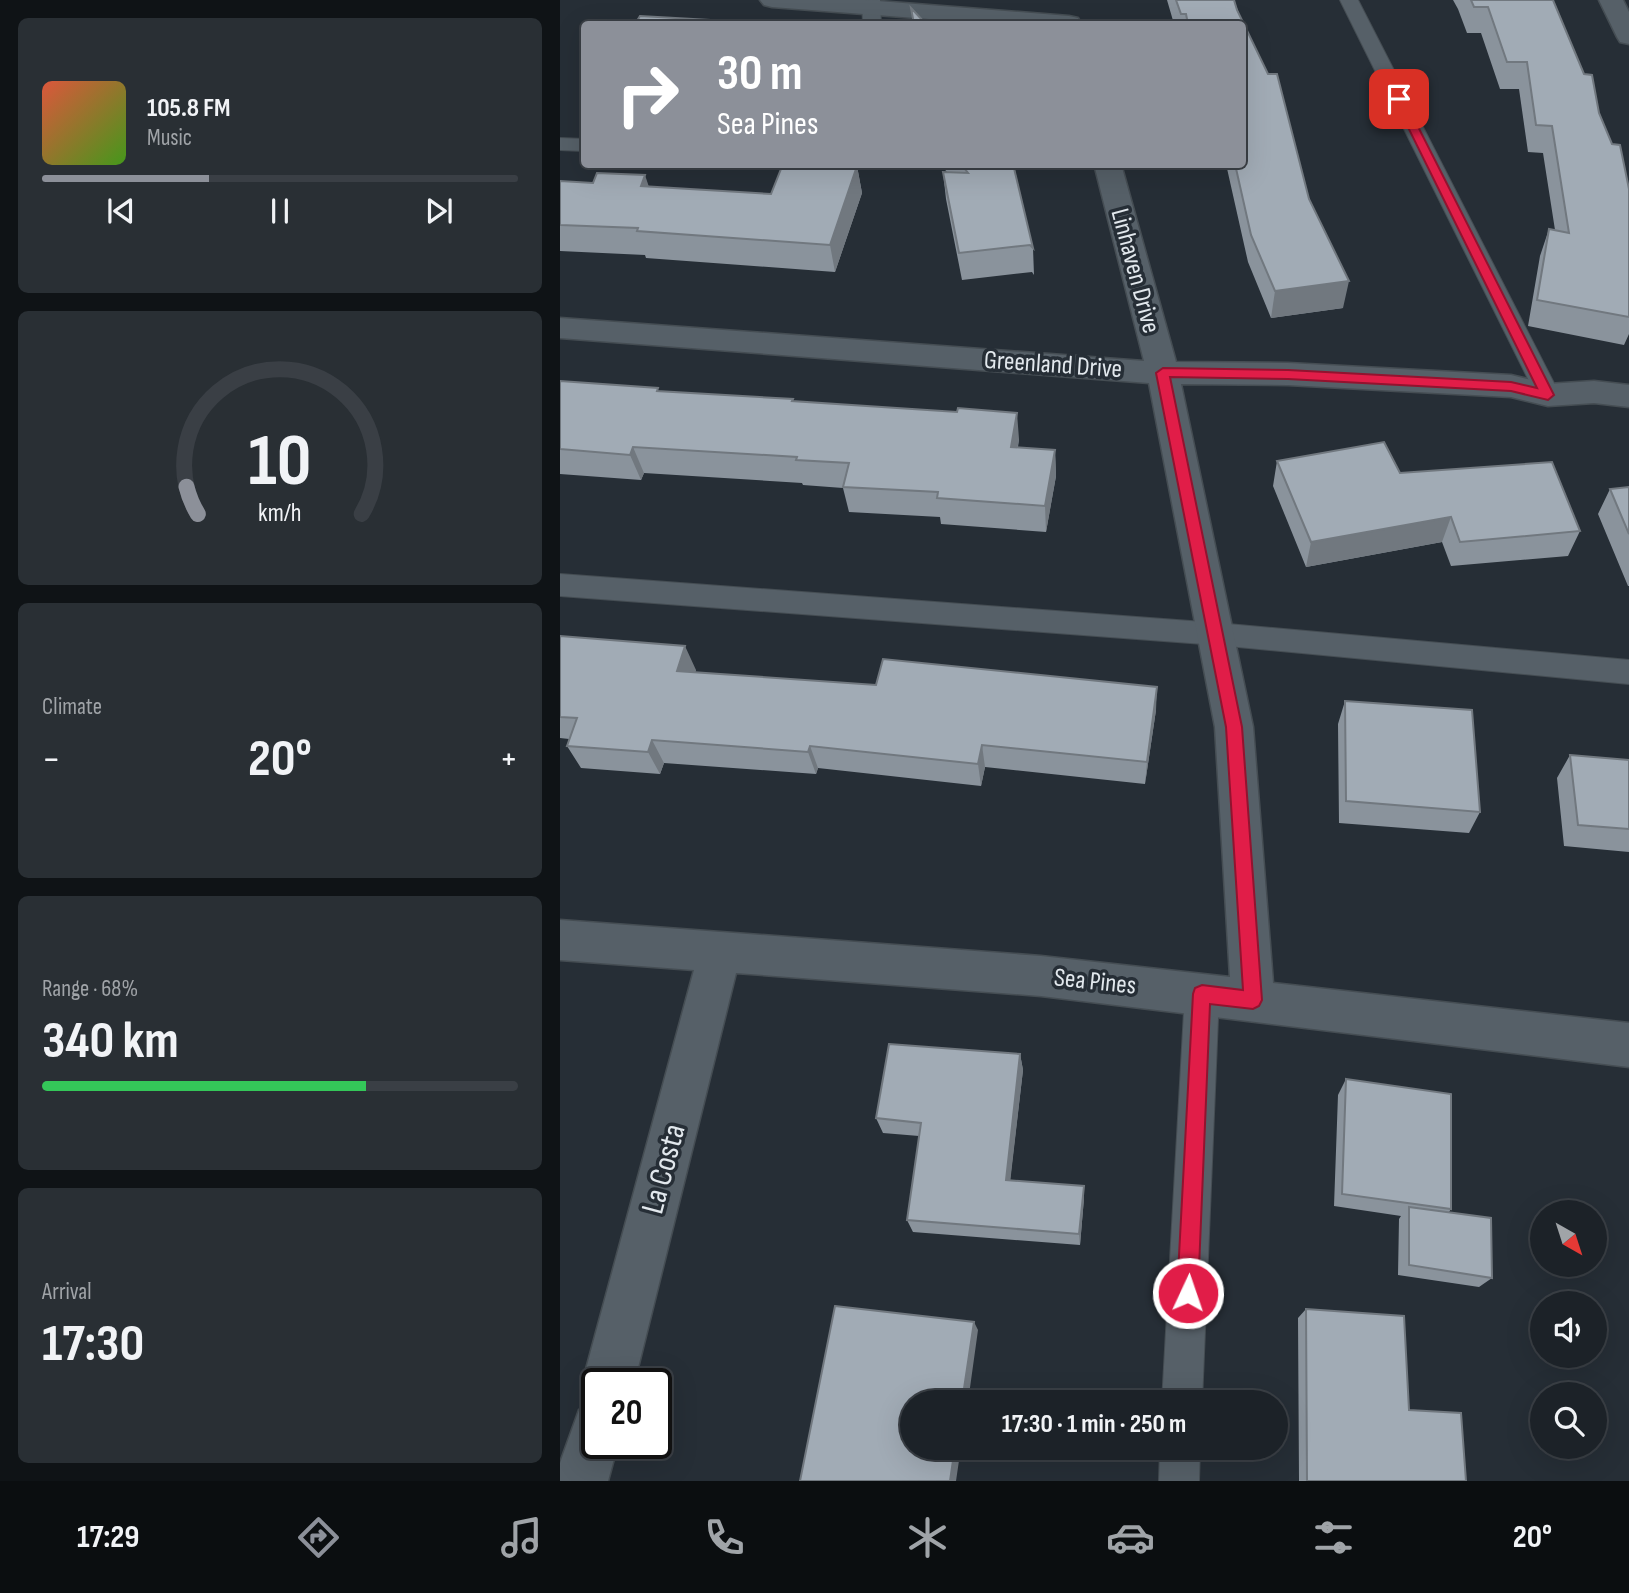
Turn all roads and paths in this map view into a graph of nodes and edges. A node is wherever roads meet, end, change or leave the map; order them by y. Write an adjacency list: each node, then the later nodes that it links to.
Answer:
1 (772, 0): 4 (street)
2 (1349, 0): 12 (lane)
3 (1611, 0): 6 (street)
4 (872, 11): 5 (street)
5 (1067, 16)
6 (1629, 37)
7 (560, 144): 8 (lane)
8 (581, 145)
9 (1108, 168): 11 (street, Linhaven Drive)
10 (560, 328): 11 (street, Greenland Drive)
11 (1163, 373): 12 (street, Greenland Drive); 15 (street, Linhaven Drive)
12 (1548, 395): 13 (street, Greenland Drive)
13 (1629, 396)
14 (560, 584): 15 (lane)
15 (1217, 634): 16 (lane); 20 (street, Linhaven Drive)
16 (1629, 672)
17 (560, 940): 18 (street, Sea Pines)
18 (720, 953): 19 (street, Sea Pines); 22 (street, La Costa)
19 (1202, 994): 20 (street, Sea Pines); 23 (lane)
20 (1253, 1000): 21 (street, Sea Pines)
21 (1629, 1045)
22 (612, 1368)
23 (1183, 1390)
24 (588, 1459): 26 (street)
25 (1180, 1460): 27 (lane)
26 (581, 1481)
27 (1179, 1481)

